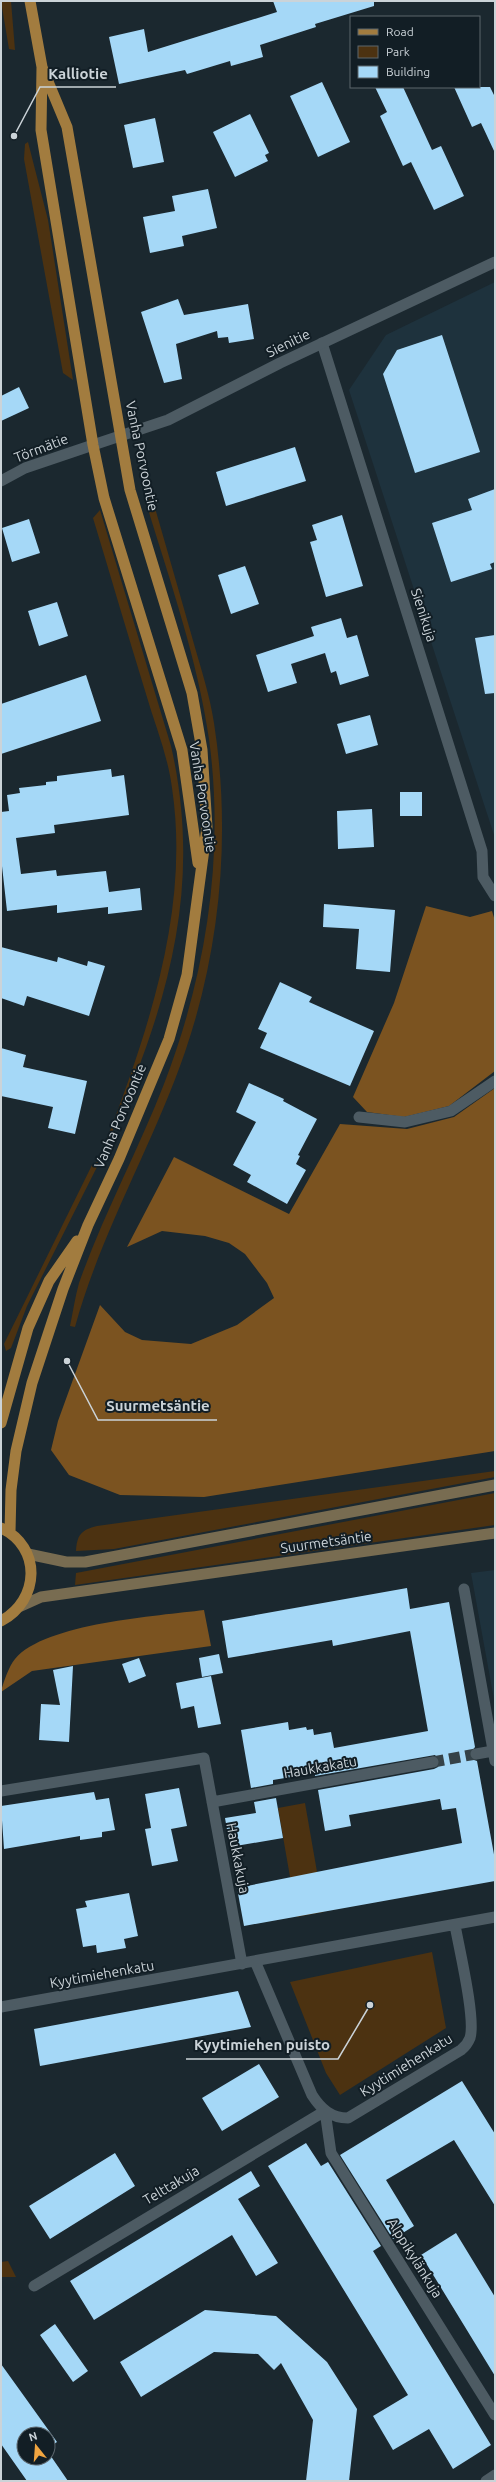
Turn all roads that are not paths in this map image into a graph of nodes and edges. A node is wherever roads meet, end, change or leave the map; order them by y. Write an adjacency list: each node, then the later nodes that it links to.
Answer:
1 (30, 1): 2 (main road, Vanha Porvoontie)
2 (42, 67): 5 (main road, Vanha Porvoontie); 6 (main road, Vanha Porvoontie)
3 (495, 262): 4 (street, Sienitie)
4 (322, 343): 5 (street, Sienitie); 9 (street, Sienikuja)
5 (122, 436): 6 (street, Sienitie); 8 (main road, Vanha Porvoontie)
6 (93, 445): 7 (street, Törmätie); 8 (main road, Vanha Porvoontie)
7 (1, 481)
8 (200, 876): 12 (main road, Vanha Porvoontie)
9 (495, 896)
10 (495, 1081): 11 (street)
11 (359, 1117)
12 (88, 1225): 13 (main road, Vanha Porvoontie); 15 (main road, Vanha Porvoontie)
13 (1, 1423)
14 (495, 1485): 17 (main road, Suurmetsäntie)
15 (6, 1530): 17 (main road)
16 (495, 1533): 19 (main road, Suurmetsäntie)
17 (28, 1554): 19 (main road)
18 (464, 1589): 22 (street)
19 (21, 1606): 20 (main road)
20 (1, 1621)
21 (476, 1754): 22 (street)
22 (494, 1756)
23 (434, 1762): 25 (street, Haukkakatu)
24 (1, 1791): 25 (street, Haukkakuja)
25 (212, 1802): 29 (street, Haukkakuja)
26 (495, 1917): 27 (street)
27 (455, 1924): 28 (street, Kyytimiehenkatu); 31 (street, Kyytimiehenkatu)
28 (255, 1961): 29 (street, Kyytimiehenkatu); 31 (street)
29 (242, 1964): 30 (street, Kyytimiehenkatu)
30 (1, 2007)
31 (325, 2111): 32 (street, Telttakuja); 33 (street, Alppikylänkuja)
32 (34, 2286)
33 (495, 2415)
34 (495, 2475): 35 (street)
35 (486, 2481)

